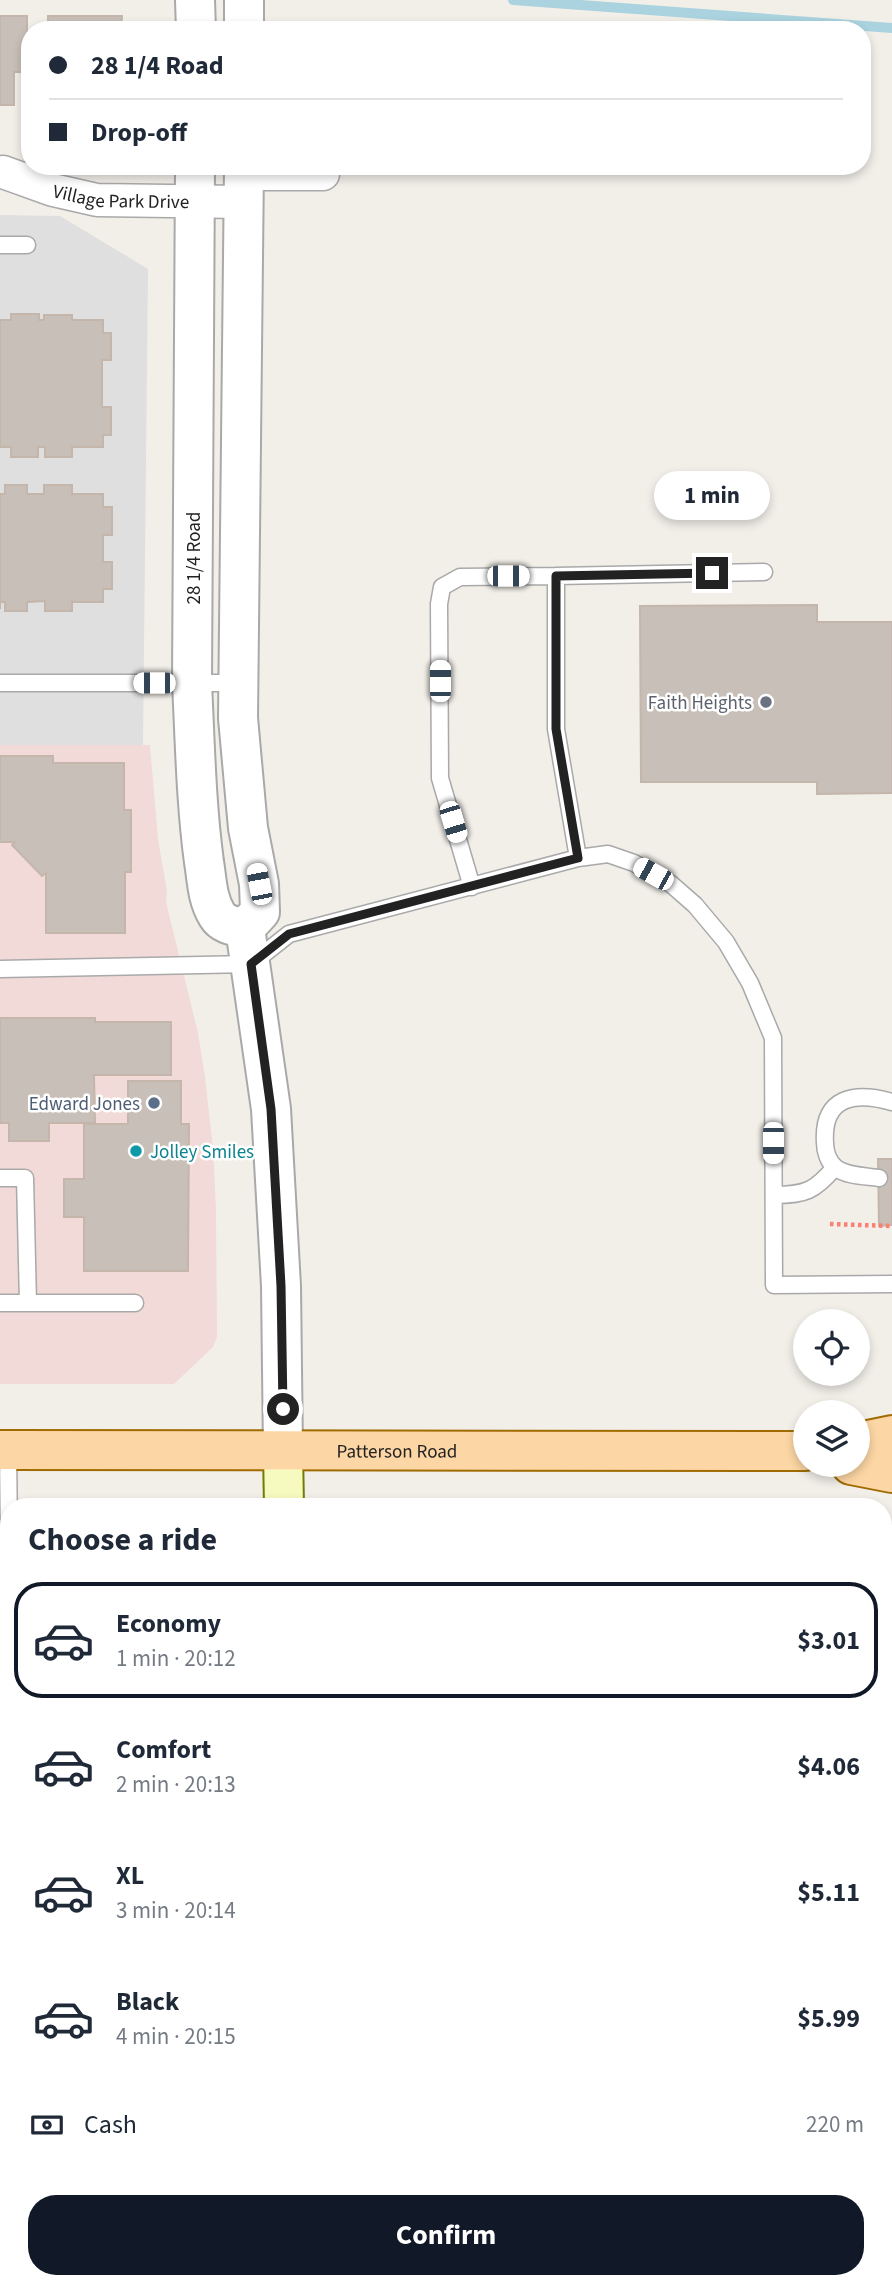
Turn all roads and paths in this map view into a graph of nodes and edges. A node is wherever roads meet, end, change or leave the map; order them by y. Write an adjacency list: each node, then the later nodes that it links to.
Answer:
1 (195, 0): 3 (street)
2 (244, 0): 4 (street)
3 (195, 21)
4 (244, 21)
5 (23, 175): 8 (street, Village Park Drive)
6 (312, 175): 7 (street, Village Park Drive)
7 (244, 181): 8 (street, Village Park Drive); 15 (street)
8 (195, 184): 14 (street, 28 1/4 Road)
9 (0, 245): 10 (lane)
10 (27, 245)
11 (764, 572): 12 (lane)
12 (556, 576): 16 (lane); 17 (lane)
13 (0, 683): 14 (lane)
14 (192, 683): 15 (lane); 18 (street, 28 1/4 Road)
15 (238, 683): 18 (street)
16 (578, 858): 17 (lane); 24 (lane)
17 (472, 887): 18 (lane)
18 (248, 946): 19 (lane); 34 (street)
19 (0, 969)
20 (892, 1102): 21 (lane)
21 (835, 1167): 23 (lane); 24 (lane)
22 (0, 1178): 29 (lane)
23 (879, 1178)
24 (774, 1195): 27 (lane)
25 (830, 1224): 26 (path)
26 (892, 1226)
27 (892, 1284)
28 (0, 1303): 29 (lane)
29 (28, 1303): 30 (lane)
30 (135, 1303)
31 (892, 1435): 32 (main road)
32 (870, 1439)
33 (4, 1450): 34 (main road, Patterson Road); 38 (lane)
34 (283, 1451): 35 (main road, Patterson Road); 39 (main road)
35 (793, 1453)
36 (870, 1469): 37 (main road)
37 (892, 1474)
38 (7, 1498)
39 (284, 1498)

